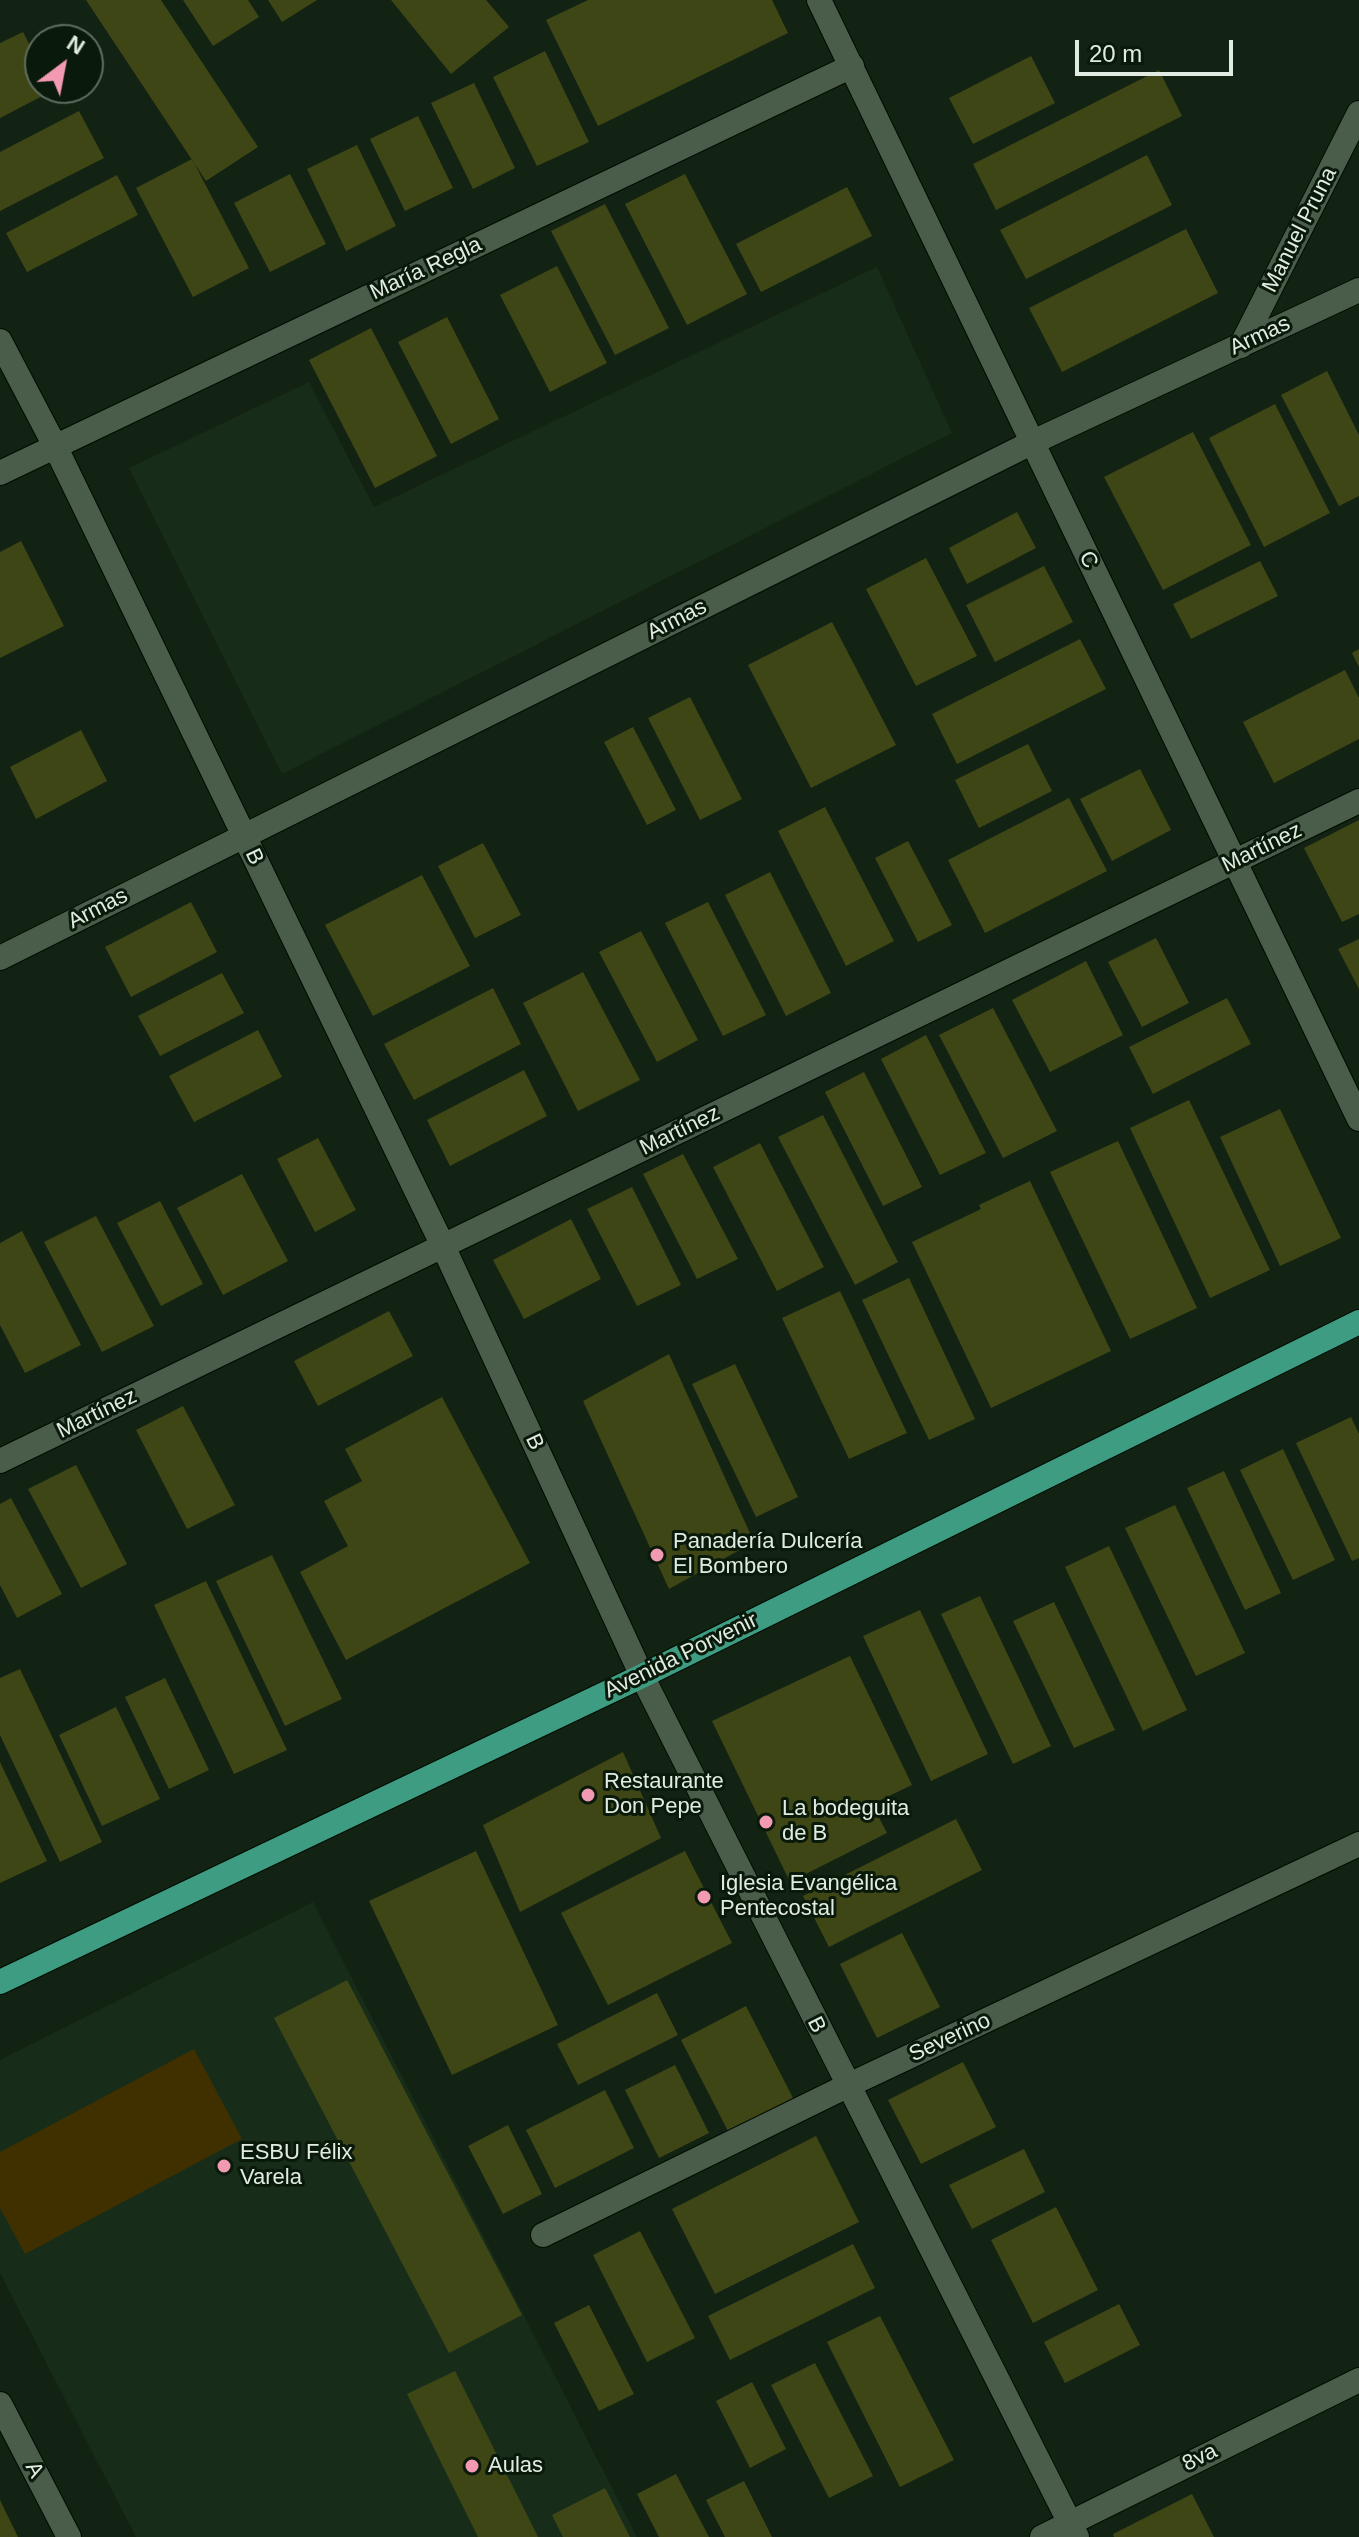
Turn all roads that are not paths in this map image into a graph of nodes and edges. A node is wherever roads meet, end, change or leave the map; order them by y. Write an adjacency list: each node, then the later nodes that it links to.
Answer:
1 (819, 0): 2 (street, C)
2 (852, 66): 7 (street, C); 8 (street, María Regla)
3 (1359, 113): 6 (street, Manuel Pruna)
4 (1359, 290): 6 (street, Armas)
5 (0, 341): 8 (street, B)
6 (1241, 346): 7 (street, Armas)
7 (1031, 443): 11 (street, Armas); 12 (street, C)
8 (55, 446): 9 (street, María Regla); 11 (street, B)
9 (0, 473)
10 (1359, 801): 12 (street, Martínez)
11 (244, 836): 13 (street, Armas); 15 (street, B)
12 (1236, 860): 14 (street, C); 15 (street, Martínez)
13 (0, 958)
14 (1359, 1119)
15 (443, 1246): 17 (street, Martínez); 18 (street, B)
16 (1359, 1322): 18 (main road, Avenida Porvenir)
17 (0, 1461)
18 (642, 1676): 20 (main road, Avenida Porvenir); 21 (street, B)
19 (1359, 1844): 21 (street, Severino)
20 (0, 1982)
21 (847, 2086): 22 (street, Severino); 25 (street, B)
22 (543, 2235)
23 (1359, 2380): 25 (street, 8va)
24 (0, 2404): 26 (street, A)
25 (1074, 2529): 27 (street, 8va)
26 (69, 2537)
27 (1042, 2537)

